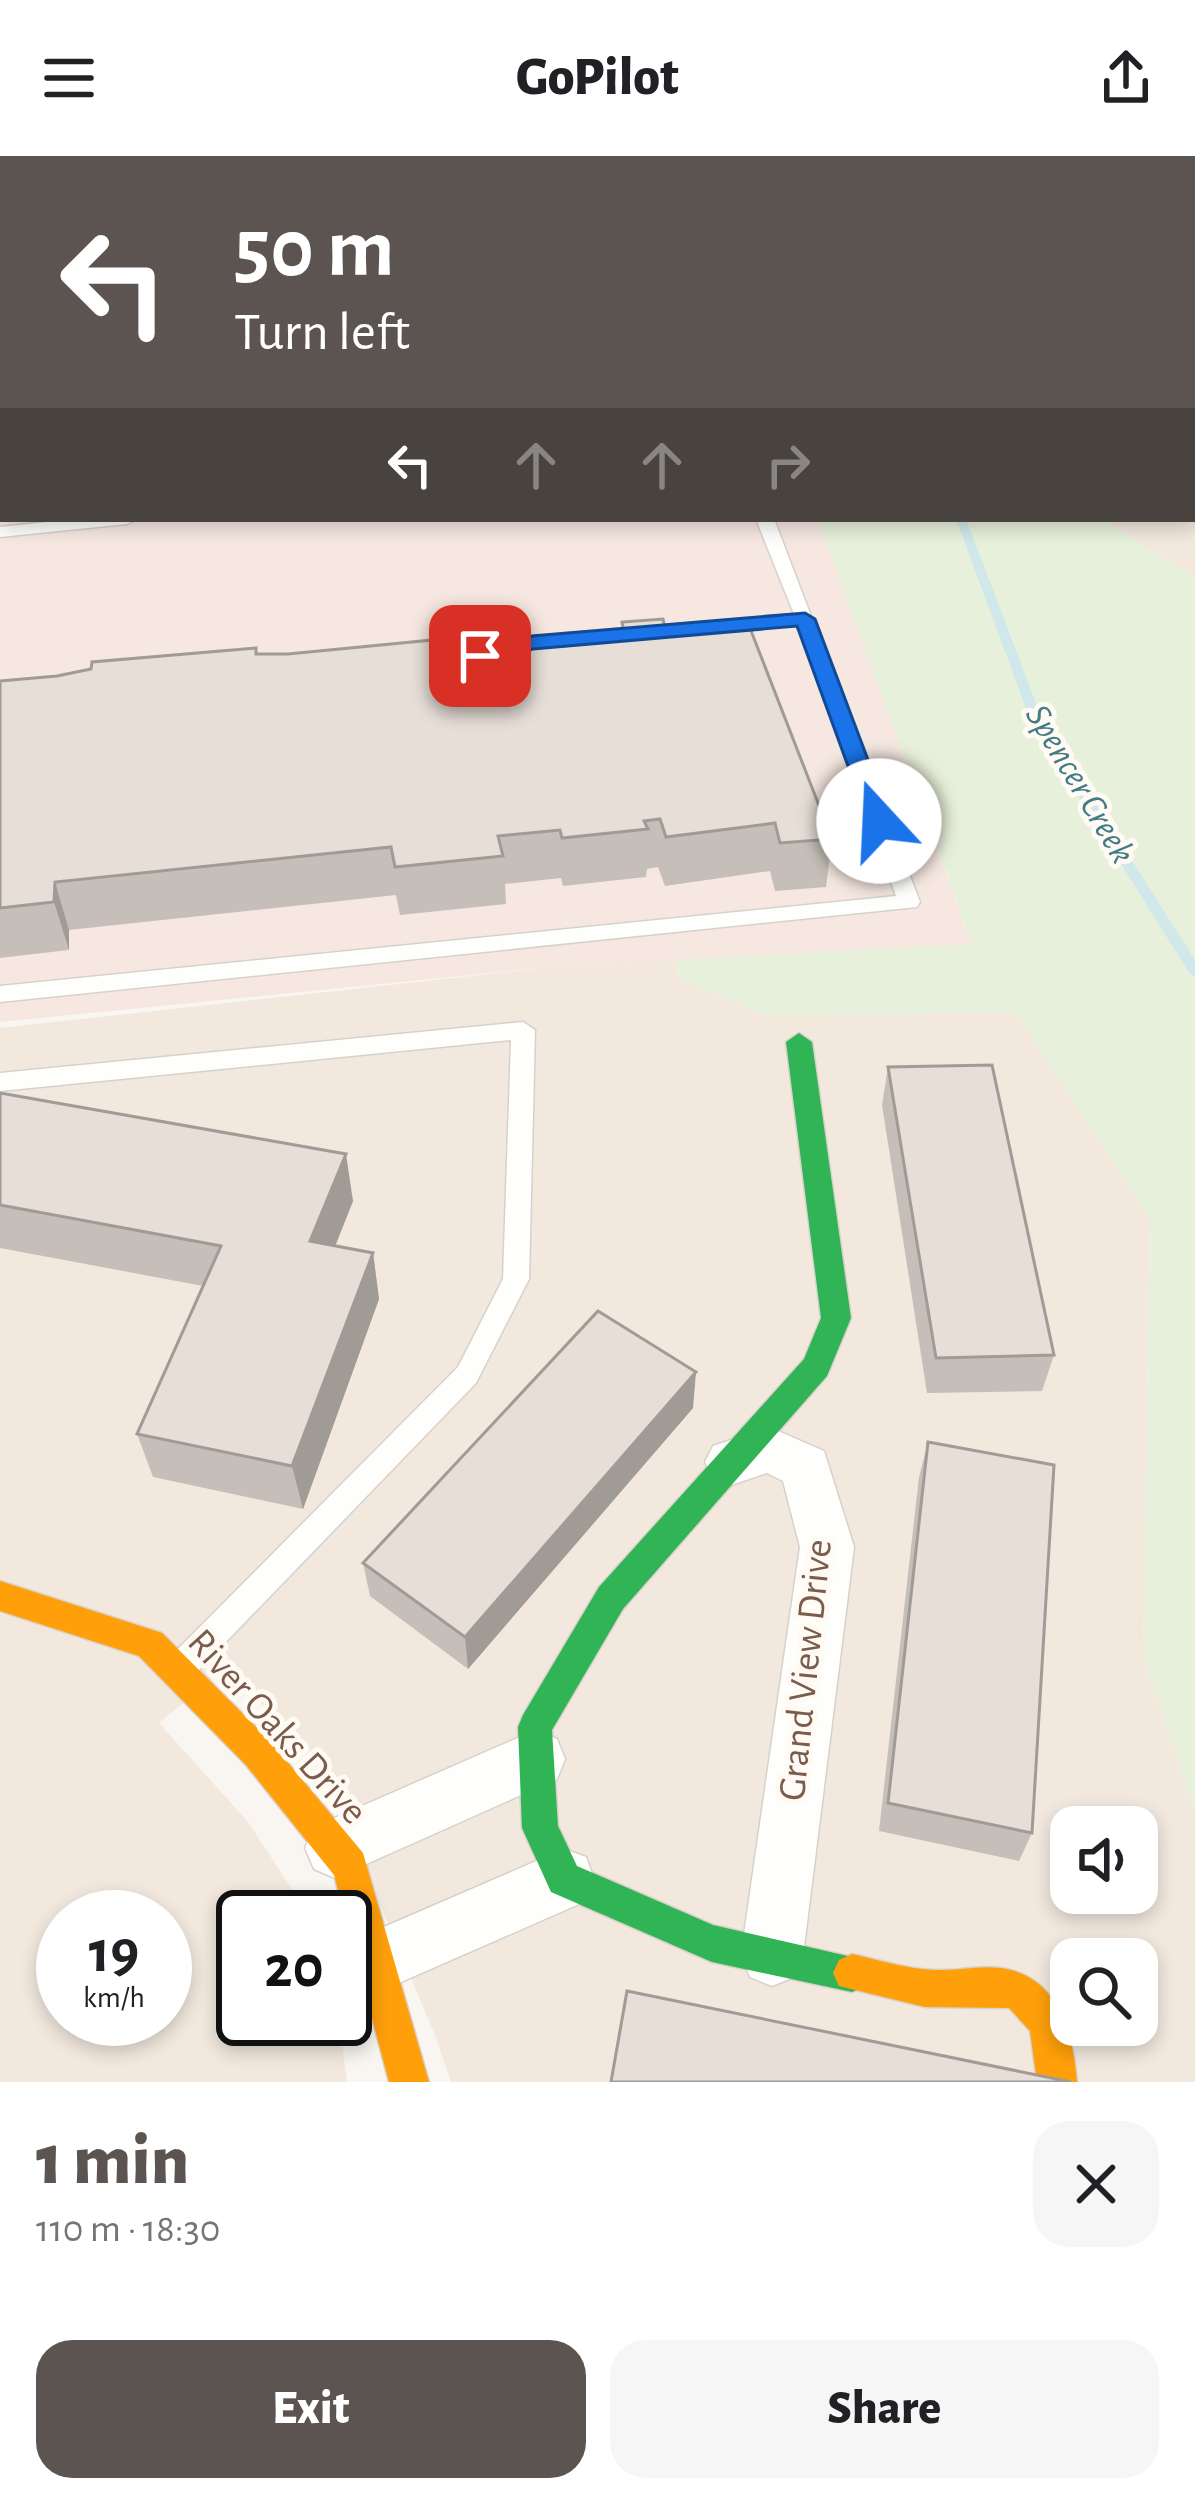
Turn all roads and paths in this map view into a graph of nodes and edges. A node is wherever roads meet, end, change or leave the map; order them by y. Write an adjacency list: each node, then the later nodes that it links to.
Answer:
1 (98, 522): 3 (lane)
2 (766, 522): 4 (lane)
3 (0, 532)
4 (805, 619): 5 (lane); 8 (lane)
5 (730, 626): 6 (lane); 7 (lane)
6 (709, 649)
7 (470, 658)
8 (0, 994)
9 (799, 1042): 11 (street)
10 (0, 1082): 13 (lane)
11 (731, 1462): 14 (street); 17 (street, Grand View Drive)
12 (0, 1596): 13 (street, River Oaks Drive)
13 (177, 1671): 15 (street, River Oaks Drive)
14 (536, 1759): 15 (street); 16 (street)
15 (335, 1848): 18 (street, River Oaks Drive)
16 (564, 1879): 17 (street); 18 (street)
17 (772, 1955): 20 (street)
18 (376, 1962): 19 (street, River Oaks Drive)
19 (409, 2082)
20 (1057, 2082)

